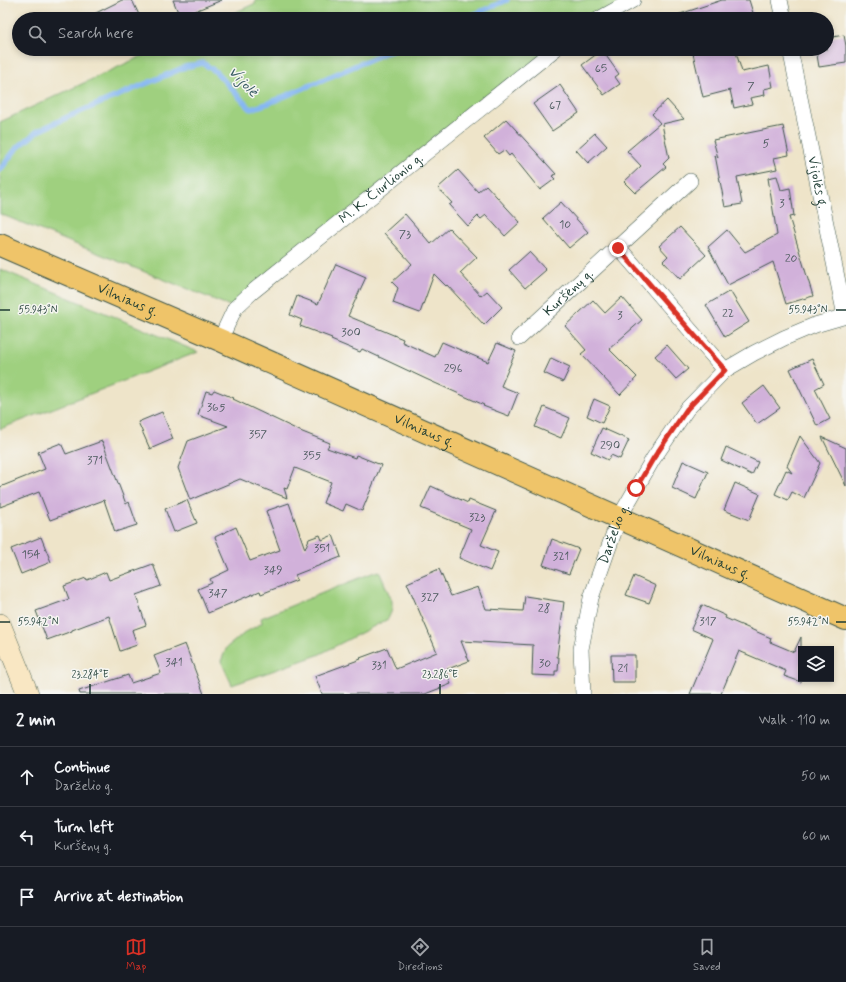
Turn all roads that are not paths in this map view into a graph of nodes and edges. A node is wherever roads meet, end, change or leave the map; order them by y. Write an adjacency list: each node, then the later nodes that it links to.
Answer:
1 (633, 0): 3 (street)
2 (780, 0): 4 (street)
3 (612, 12)
4 (783, 12)
5 (546, 56): 12 (street, M. K. Čiurlionio g.)
6 (791, 56): 10 (street, Vijolės g.)
7 (690, 181): 9 (street, Kuršėnų g.)
8 (0, 245): 12 (highway, Vilniaus g.)
9 (618, 248): 11 (street, Kuršėnų g.); 13 (street)
10 (846, 316): 13 (street, Darželio g.)
11 (519, 338)
12 (220, 340): 14 (highway, Vilniaus g.)
13 (725, 370): 14 (street, Darželio g.)
14 (620, 518): 15 (highway, Vilniaus g.); 18 (street, Darželio g.)
15 (846, 619)
16 (0, 624): 17 (main road)
17 (28, 694)
18 (583, 694)

